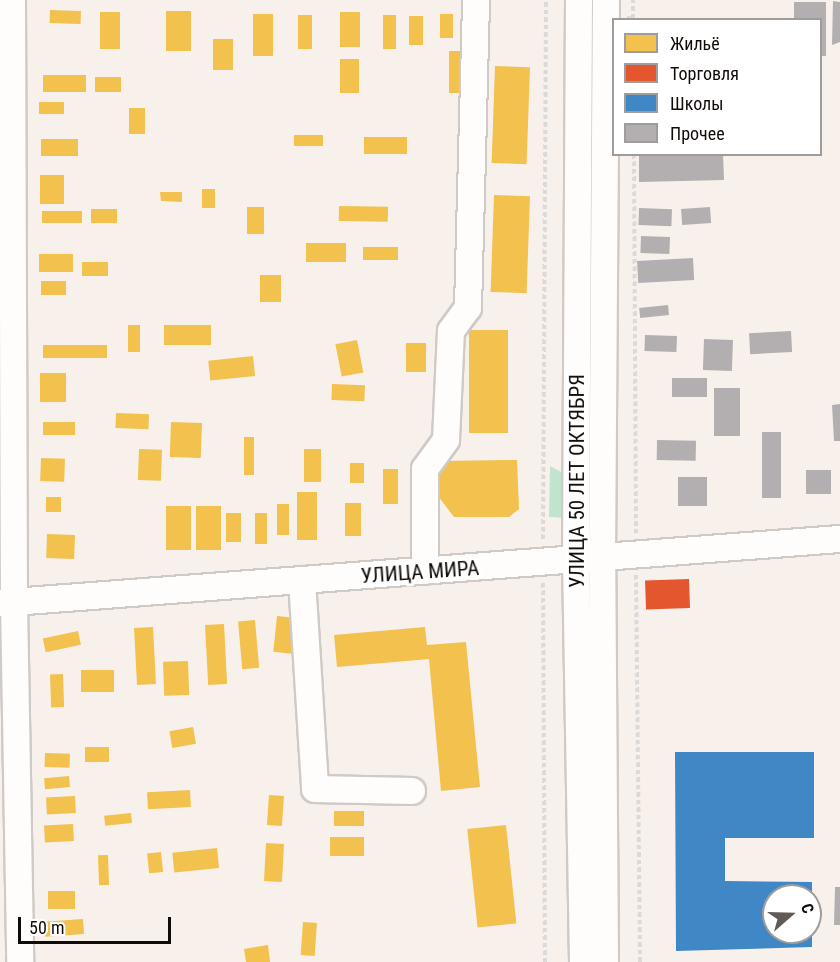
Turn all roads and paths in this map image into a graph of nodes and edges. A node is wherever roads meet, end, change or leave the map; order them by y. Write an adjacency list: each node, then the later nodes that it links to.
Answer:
1 (12, 0): 14 (street)
2 (476, 0): 12 (street)
3 (546, 0): 11 (path)
4 (579, 0): 10 (street, УЛИЦА 50 ЛЕТ ОКТЯБРЯ)
5 (606, 0): 9 (street, УЛИЦА 50 ЛЕТ ОКТЯБРЯ)
6 (634, 156): 8 (path)
7 (840, 539): 8 (street, УЛИЦА МИРА)
8 (636, 555): 9 (street, УЛИЦА МИРА); 20 (path)
9 (602, 559): 10 (street, УЛИЦА МИРА); 19 (street, УЛИЦА 50 ЛЕТ ОКТЯБРЯ)
10 (576, 560): 11 (street, УЛИЦА МИРА); 18 (street, УЛИЦА 50 ЛЕТ ОКТЯБРЯ)
11 (543, 562): 12 (street, УЛИЦА МИРА); 17 (path)
12 (425, 571): 13 (street, УЛИЦА МИРА)
13 (303, 580): 14 (street, УЛИЦА МИРА); 15 (street)
14 (7, 603): 16 (street)
15 (411, 791)
16 (20, 962)
17 (544, 962)
18 (583, 962)
19 (606, 962)
20 (640, 962)

